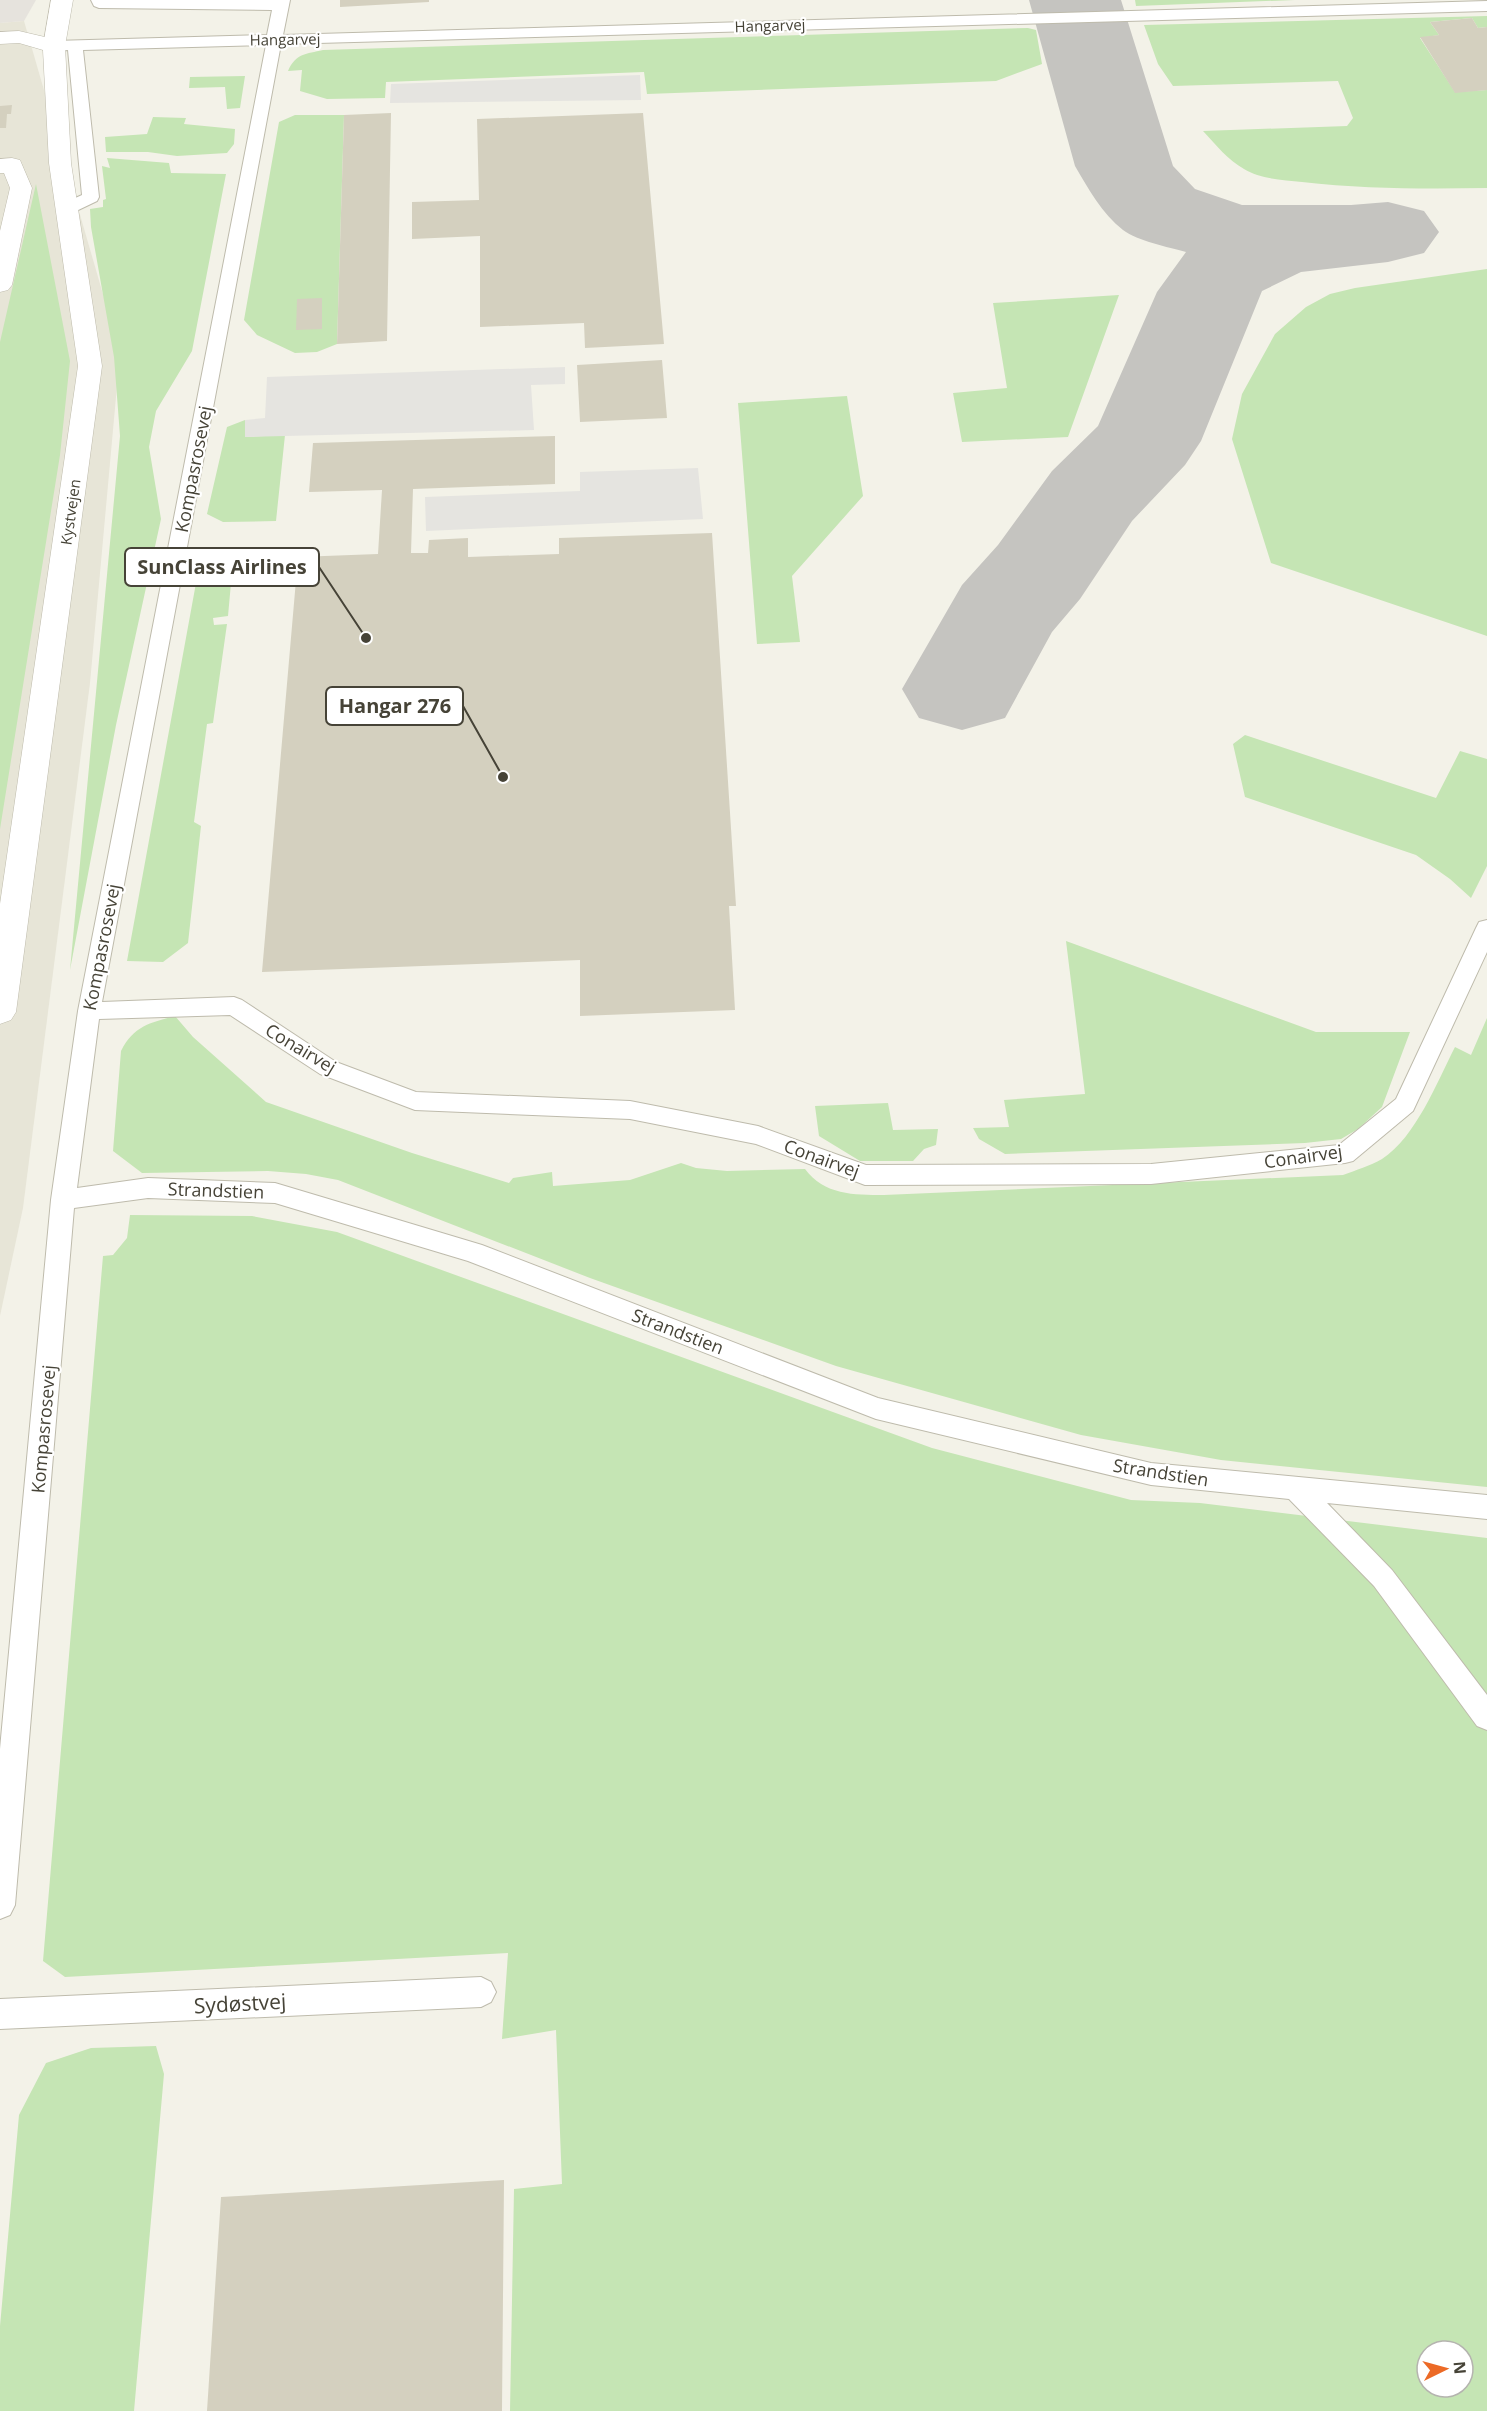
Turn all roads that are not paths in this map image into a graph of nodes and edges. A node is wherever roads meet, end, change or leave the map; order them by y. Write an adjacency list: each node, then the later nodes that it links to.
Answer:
1 (62, 0): 8 (street, Kystvejen)
2 (99, 0): 3 (lane)
3 (282, 3): 7 (lane, Kompasrosevej)
4 (1313, 5): 5 (lane, Hangarvej); 7 (lane, Hangarvej)
5 (1487, 6)
6 (10, 37): 8 (street)
7 (276, 40): 8 (lane, Hangarvej); 12 (lane, Kompasrosevej)
8 (65, 46): 13 (street, Kystvejen)
9 (6, 166): 10 (street)
10 (0, 285)
11 (1487, 928): 12 (lane, Conairvej)
12 (89, 1011): 14 (lane, Kompasrosevej)
13 (0, 1012)
14 (63, 1200): 15 (lane, Strandstien); 18 (lane, Kompasrosevej)
15 (1295, 1488): 16 (lane, Strandstien); 17 (lane)
16 (1487, 1507)
17 (1487, 1717)
18 (0, 1905)
19 (481, 1992): 20 (lane, Sydøstvej)
20 (0, 2014)

